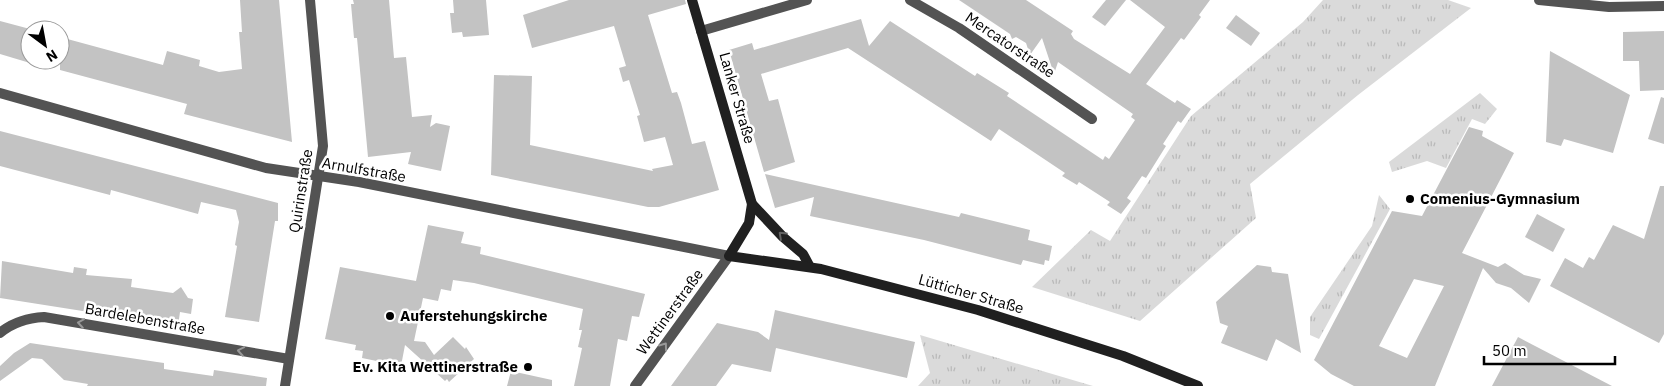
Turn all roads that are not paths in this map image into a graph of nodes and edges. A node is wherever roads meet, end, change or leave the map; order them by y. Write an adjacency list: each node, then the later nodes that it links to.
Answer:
1 (310, 0): 10 (street, Quirinstraße)
2 (692, 0): 7 (main road, Lanker Straße)
3 (806, 0): 7 (street)
4 (910, 0): 9 (street, Mercatorstraße)
5 (1539, 0): 6 (street)
6 (1664, 6)
7 (701, 31): 11 (main road, Lanker Straße)
8 (0, 93): 10 (street, Arnulfstraße)
9 (1092, 119)
10 (320, 177): 12 (street, Arnulfstraße); 15 (street, Quirinstraße)
11 (752, 204): 12 (main road); 13 (main road, Lanker Straße, one-way to 11)
12 (728, 256): 13 (main road, Lütticher Straße); 17 (street, Wettinerstraße, one-way to 12)
13 (810, 267): 18 (main road, Lütticher Straße)
14 (0, 333): 15 (street, Bardelebenstraße, one-way to 14)
15 (289, 359): 16 (street, Quirinstraße)
16 (285, 386)
17 (635, 386)
18 (1198, 386)

